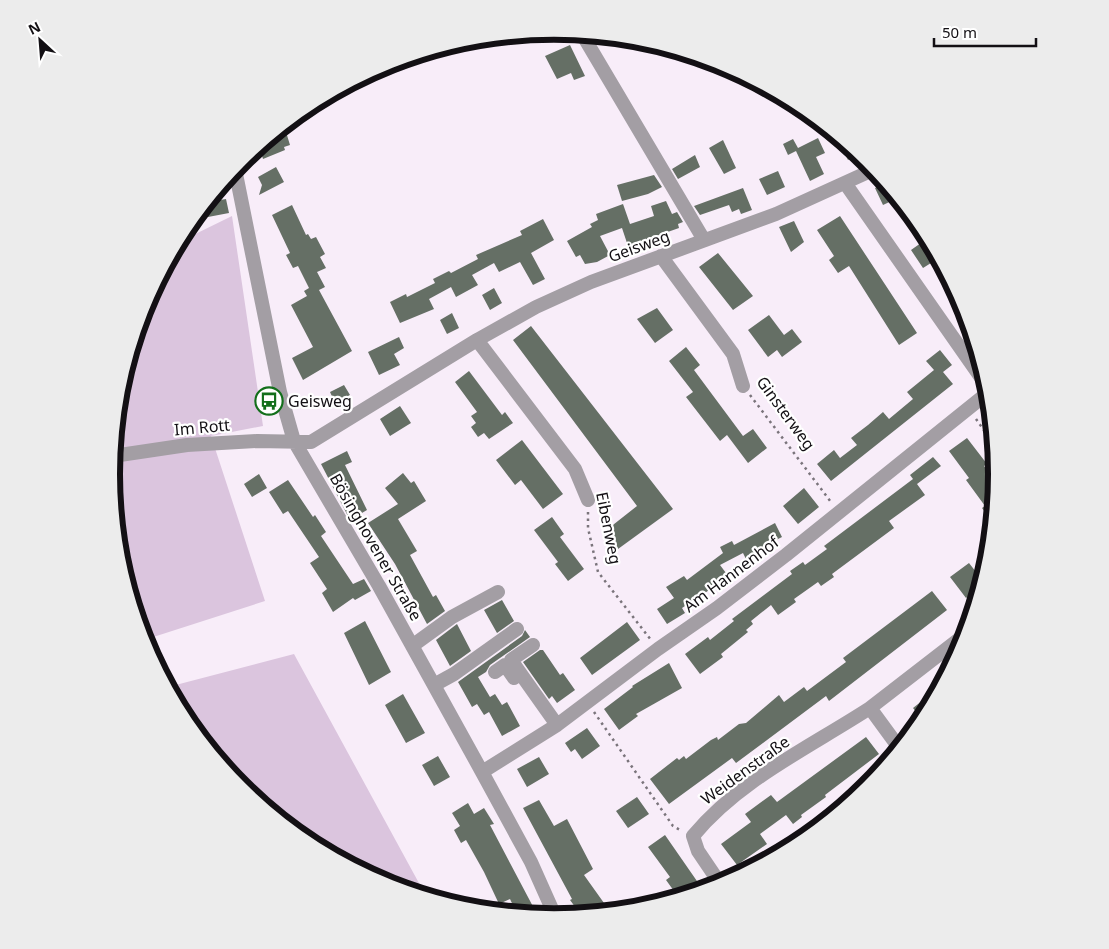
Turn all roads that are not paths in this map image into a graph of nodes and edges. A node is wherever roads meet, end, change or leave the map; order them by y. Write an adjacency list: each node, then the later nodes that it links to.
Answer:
1 (586, 41): 5 (street)
2 (867, 173): 4 (street, Geisweg)
3 (237, 178): 11 (street, Bösinghovener Straße)
4 (844, 183): 5 (street, Geisweg); 8 (street)
5 (704, 240): 6 (street, Geisweg)
6 (661, 256): 7 (street, Geisweg); 9 (street, Ginsterweg)
7 (477, 340): 11 (street, Geisweg); 13 (street, Eibenweg)
8 (973, 360)
9 (743, 386)
10 (982, 396): 22 (street, Am Hannenhof)
11 (294, 441): 12 (street, Im Rott); 18 (street, Bösinghovener Straße)
12 (121, 455)
13 (588, 500)
14 (498, 592): 18 (street)
15 (517, 629): 20 (street)
16 (955, 643): 21 (street, Weidenstraße)
17 (533, 645): 22 (street)
18 (412, 646): 20 (street, Bösinghovener Straße)
19 (495, 672): 22 (street)
20 (434, 685): 24 (street, Bösinghovener Straße)
21 (870, 708): 23 (street); 25 (street, Weidenstraße)
22 (554, 728): 24 (street, Am Hannenhof)
23 (896, 743)
24 (482, 772): 26 (street, Bösinghovener Straße)
25 (716, 878)
26 (552, 909)

